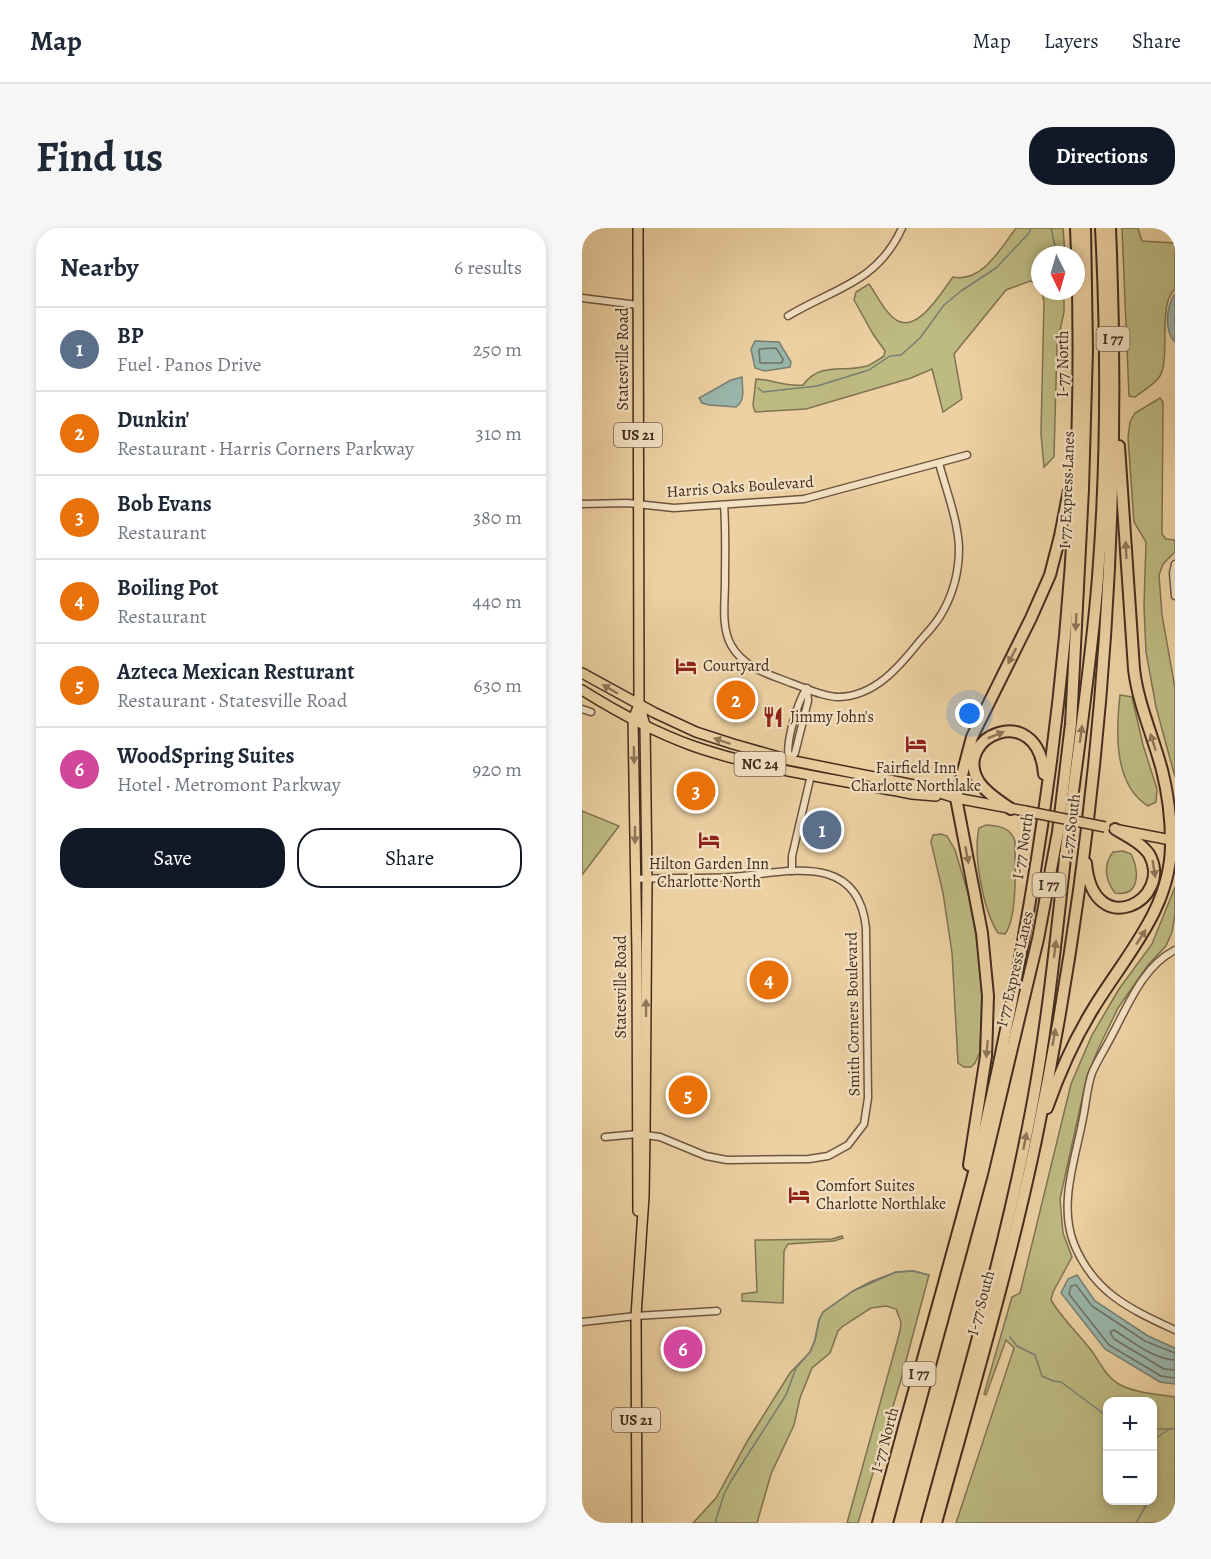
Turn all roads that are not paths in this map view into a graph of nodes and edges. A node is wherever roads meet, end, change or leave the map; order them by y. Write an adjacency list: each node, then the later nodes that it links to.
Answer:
1 (638, 228): 8 (main road, Statesville Road / US 21)
2 (902, 228): 9 (street)
3 (1076, 228): 11 (highway, I-77 North / I 77)
4 (1085, 228): 53 (highway, I 77 Express Lanes / I 77, one-way to 53)
5 (1101, 228): 54 (highway, I 77 Express Lanes / I 77, one-way to 5)
6 (1110, 228): 10 (highway, I-77 South / I 77)
7 (582, 298): 8 (street)
8 (638, 305): 15 (main road, Statesville Road / US 21)
9 (788, 316)
10 (1114, 394): 33 (highway, one-way to 10); 34 (highway, I-77 South / I 77)
11 (1077, 441): 29 (highway, I-77 North / I 77); 30 (highway, one-way to 30)
12 (967, 455): 13 (street, Harris Oaks Boulevard)
13 (939, 463): 16 (street, Harris Oaks Boulevard); 20 (street)
14 (582, 504): 15 (street, Harris Oaks Boulevard)
15 (638, 505): 16 (street, Harris Oaks Boulevard); 22 (main road, Statesville Road / US 21)
16 (724, 505): 20 (street)
17 (1175, 564): 18 (street)
18 (1175, 596)
19 (582, 673): 22 (main road, NC 24, one-way to 19)
20 (807, 688): 27 (street)
21 (582, 690): 25 (main road, NC 24)
22 (639, 705): 25 (main road, Statesville Road / US 21); 26 (main road, Statesville Road / US 21); 27 (main road, NC 24, one-way to 22)
23 (582, 709): 24 (street)
24 (591, 712)
25 (633, 719): 26 (main road, NC 24); 37 (main road, Statesville Road / US 21, one-way to 37)
26 (645, 725): 28 (main road, NC 24); 36 (main road, Statesville Road / US 21)
27 (789, 760): 30 (main road, NC 24)
28 (811, 774): 30 (main road, NC 24); 35 (street)
29 (1046, 793): 31 (highway, one-way to 29); 46 (highway, I-77 North / I 77)
30 (956, 798): 31 (main road, NC 24); 46 (highway, one-way to 46)
31 (1011, 809): 32 (main road, NC 24, bridge)
32 (1110, 828): 33 (main road, NC 24); 34 (highway, one-way to 34)
33 (1174, 841): 44 (highway, one-way to 33)
34 (1084, 844): 44 (highway, I-77 South / I 77, one-way to 34)
35 (792, 871): 36 (street, Smith Corners Boulevard); 43 (street, Smith Corners Boulevard)
36 (647, 878): 37 (street, Smith Corners Boulevard); 41 (main road, Statesville Road / US 21)
37 (635, 879): 38 (main road, Statesville Road / US 21)
38 (636, 919): 39 (main road, Statesville Road / US 21); 41 (main road)
39 (637, 939): 42 (main road); 43 (main road, Statesville Road / US 21)
40 (1175, 950): 50 (street)
41 (647, 951): 42 (main road, Statesville Road / US 21)
42 (647, 963): 43 (main road, Statesville Road / US 21, one-way to 42)
43 (642, 1134): 45 (street, Smith Corners Boulevard); 48 (main road, Statesville Road / US 21)
44 (1036, 1136): 55 (highway, I-77 South / I 77)
45 (605, 1137)
46 (959, 1225): 52 (highway, I-77 North / I 77)
47 (717, 1311): 48 (street)
48 (636, 1316): 49 (street); 51 (main road, Statesville Road / US 21)
49 (582, 1322)
50 (1175, 1330)
51 (637, 1523)
52 (878, 1523)
53 (887, 1523)
54 (927, 1523)
55 (936, 1523)

